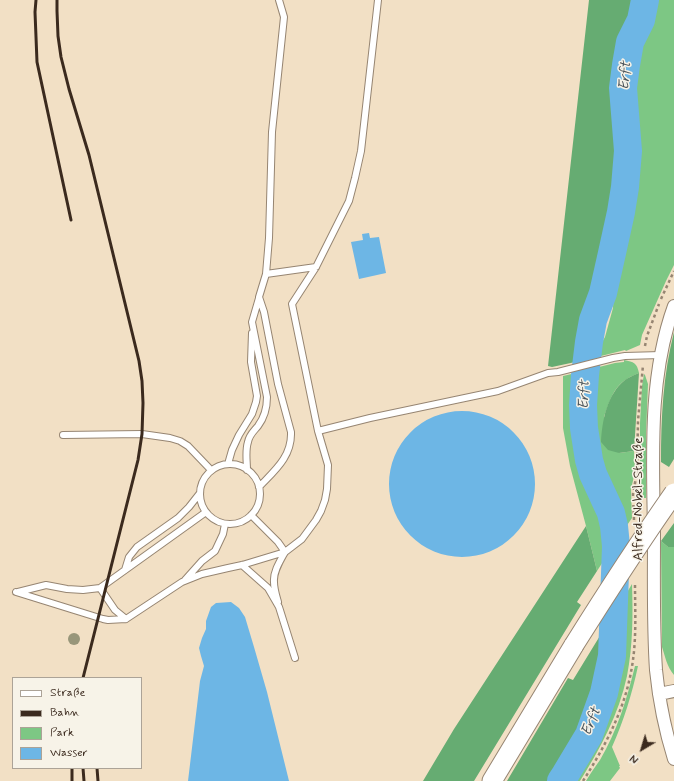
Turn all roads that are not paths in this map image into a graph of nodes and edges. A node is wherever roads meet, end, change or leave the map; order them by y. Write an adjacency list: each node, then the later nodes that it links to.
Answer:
1 (278, 0): 4 (lane)
2 (378, 0): 3 (lane)
3 (316, 267): 4 (lane); 9 (lane)
4 (266, 274): 5 (lane)
5 (259, 297): 7 (lane); 14 (lane)
6 (674, 306): 8 (street, Alfred-Nobel-Straße)
7 (252, 322): 11 (lane); 13 (lane)
8 (661, 355): 9 (lane); 29 (street, Alfred-Nobel-Straße)
9 (318, 431): 20 (lane)
10 (63, 435): 12 (lane)
11 (228, 464): 12 (lane); 13 (lane)
12 (212, 470): 15 (lane)
13 (248, 470): 14 (lane)
14 (259, 487): 18 (lane)
15 (200, 493): 17 (lane); 22 (lane)
16 (674, 493): 31 (main road, bridge)
17 (206, 512): 19 (lane); 22 (lane)
18 (251, 515): 19 (lane); 20 (lane)
19 (225, 524): 23 (lane)
20 (285, 552): 21 (lane); 25 (lane)
21 (242, 565): 23 (lane); 25 (lane)
22 (125, 570): 24 (lane)
23 (182, 582): 26 (lane)
24 (100, 588): 26 (lane); 26 (lane)
25 (279, 607): 27 (lane)
26 (126, 619)
27 (296, 658)
28 (674, 692): 29 (street)
29 (659, 694): 30 (street, Alfred-Nobel-Straße)
30 (674, 759)
31 (492, 781)

